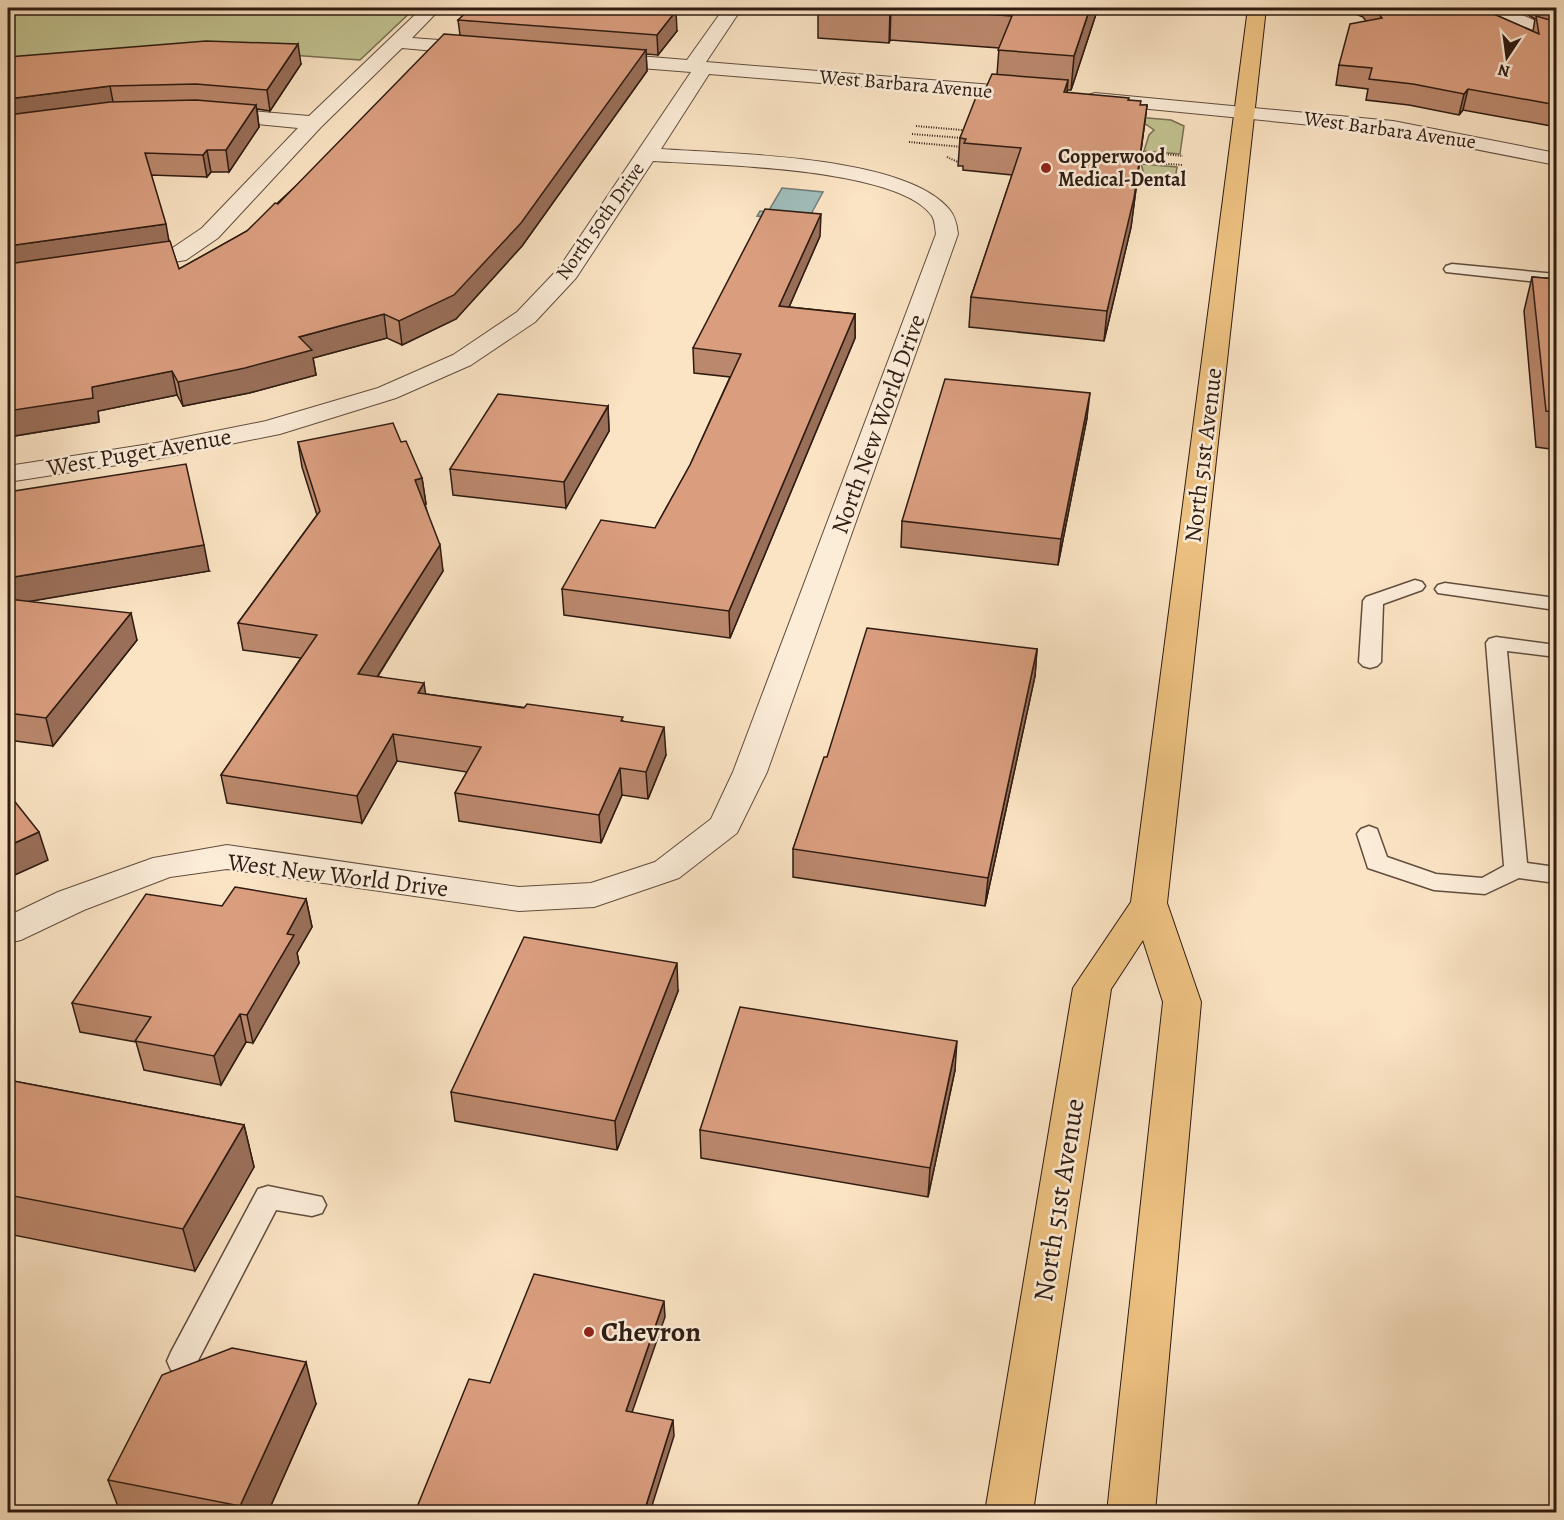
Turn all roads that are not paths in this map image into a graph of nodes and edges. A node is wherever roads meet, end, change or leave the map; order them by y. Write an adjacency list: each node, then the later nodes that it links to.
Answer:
1 (432, 8): 6 (street)
2 (733, 8): 9 (street, North 50th Drive)
3 (1257, 8): 12 (main road, North 51st Avenue)
4 (1493, 8): 5 (street)
5 (1552, 35)
6 (397, 42): 7 (street); 14 (street)
7 (504, 51)
8 (586, 58): 9 (street, West Barbara Avenue)
9 (699, 67): 10 (street, West Barbara Avenue); 15 (street, North 50th Drive)
10 (1047, 95)
11 (1081, 98): 12 (street, West Barbara Avenue)
12 (1243, 111): 16 (street, West Barbara Avenue); 31 (main road, North 51st Avenue)
13 (200, 113): 14 (street)
14 (314, 123): 17 (street)
15 (647, 154): 20 (street, North 50th Drive); 30 (street, North New World Drive)
16 (1557, 159)
17 (110, 265)
18 (1452, 269): 19 (lane)
19 (1557, 279)
20 (271, 428): 21 (street, West Puget Avenue)
21 (8, 474)
22 (1415, 586): 26 (lane)
23 (1445, 589): 24 (lane)
24 (1557, 604)
25 (1557, 651): 28 (lane)
26 (1370, 662)
27 (1368, 834): 28 (lane)
28 (1516, 870): 29 (lane)
29 (1557, 875)
30 (642, 878): 32 (street, West New World Drive)
31 (1149, 903): 35 (main road, North 51st Avenue); 36 (main road, North 51st Avenue)
32 (8, 931)
33 (312, 1205): 34 (lane)
34 (182, 1361)
35 (1009, 1512)
36 (1131, 1512)

